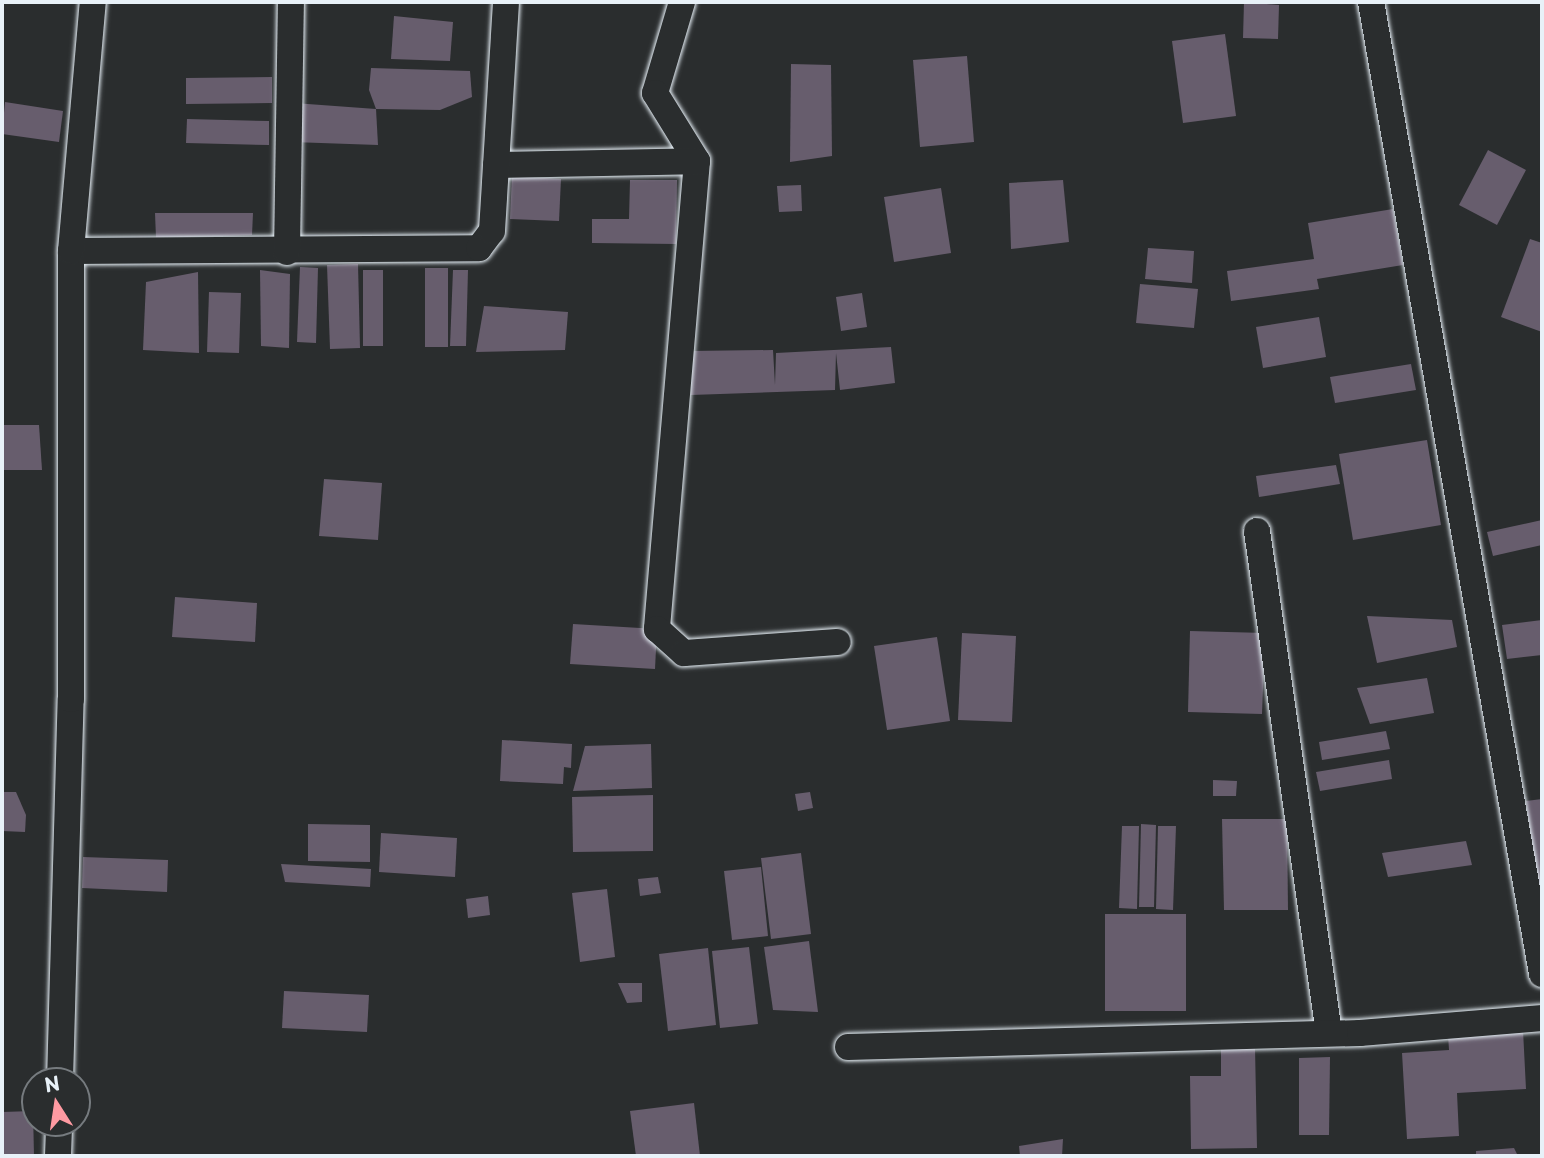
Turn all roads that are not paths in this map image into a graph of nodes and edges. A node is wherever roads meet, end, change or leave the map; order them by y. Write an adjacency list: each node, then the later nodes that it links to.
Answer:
1 (93, 2): 8 (street)
2 (291, 2): 9 (street)
3 (506, 2): 7 (street)
4 (682, 2): 6 (street)
5 (1371, 2): 12 (street)
6 (697, 162): 7 (street); 11 (street)
7 (496, 165): 9 (street)
8 (71, 251): 9 (street); 16 (street)
9 (287, 252)
10 (1256, 531): 14 (street)
11 (838, 642)
12 (1542, 974)
13 (1542, 1017): 14 (street)
14 (1329, 1033): 15 (street)
15 (848, 1047)
16 (60, 1067)
17 (59, 1137): 18 (street)
18 (58, 1156)

